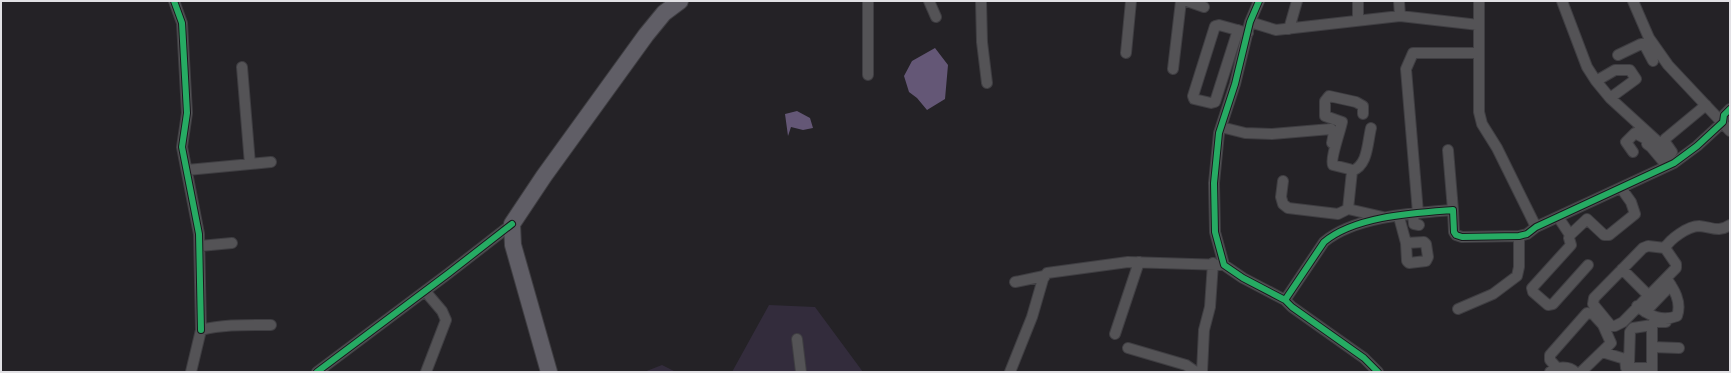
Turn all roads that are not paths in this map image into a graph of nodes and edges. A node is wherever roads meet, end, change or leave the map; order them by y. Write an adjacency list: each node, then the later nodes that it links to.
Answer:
1 (174, 1): 49 (street)
2 (680, 1): 61 (main road)
3 (868, 1): 31 (street)
4 (929, 1): 18 (street)
5 (981, 1): 33 (street)
6 (1131, 1): 25 (street)
7 (1181, 1): 30 (street)
8 (1187, 1): 16 (street)
9 (1259, 1): 20 (street)
10 (1296, 1): 22 (street)
11 (1358, 1): 19 (street)
12 (1399, 1): 17 (street)
13 (1479, 1): 21 (street)
14 (1633, 1): 28 (street)
15 (1566, 3): 32 (street)
16 (1204, 7)
17 (1400, 16): 19 (street); 21 (street)
18 (936, 17)
19 (1358, 20): 22 (street)
20 (1250, 22): 22 (street); 24 (street)
21 (1478, 25): 26 (street)
22 (1289, 29)
23 (1238, 30): 23 (street); 24 (street)
24 (1248, 33): 39 (street)
25 (1126, 53)
26 (1479, 53): 56 (street); 64 (street)
27 (1618, 55): 28 (street)
28 (1654, 61): 35 (street)
29 (242, 67): 48 (street)
30 (1173, 69)
31 (868, 75)
32 (1596, 82): 34 (street); 34 (street)
33 (987, 84)
34 (1610, 98): 42 (street)
35 (1706, 105): 38 (street); 47 (street)
36 (1730, 109): 38 (street)
37 (1363, 114): 50 (street)
38 (1723, 122): 41 (street); 47 (street)
39 (1221, 127): 45 (street); 73 (street)
40 (1371, 128): 50 (street)
41 (1730, 131)
42 (1652, 142): 44 (street); 47 (street)
43 (1448, 150): 55 (street)
44 (1633, 152)
45 (1329, 160)
46 (271, 162): 48 (street)
47 (1673, 163): 52 (street)
48 (250, 164): 49 (street)
49 (187, 170): 69 (street)
50 (1352, 171): 54 (street)
51 (1284, 181): 54 (street)
52 (1621, 188): 53 (street); 60 (street)
53 (1581, 206): 59 (street); 60 (street)
54 (1348, 209): 57 (street)
55 (1453, 210): 56 (street); 66 (street)
56 (1416, 213): 58 (street); 62 (street)
57 (1383, 217): 58 (street); 81 (street)
58 (1399, 217): 68 (street)
59 (1558, 217): 64 (street); 65 (street)
60 (1587, 219): 65 (street)
61 (512, 224): 79 (street); 99 (main road)
62 (1418, 225)
63 (1730, 225): 70 (street)
64 (1536, 227): 66 (street)
65 (1570, 234): 74 (street)
66 (1519, 236): 82 (street)
67 (232, 243): 69 (street)
68 (1406, 243)
69 (200, 246): 87 (street)
70 (1665, 248): 75 (street); 77 (street)
71 (1139, 262): 72 (street); 76 (street); 88 (street)
72 (1212, 263): 73 (street); 103 (street)
73 (1224, 265): 81 (street)
74 (1588, 265)
75 (1622, 270): 80 (street); 83 (street)
76 (1044, 276): 78 (street); 101 (street)
77 (1669, 281): 80 (street); 83 (street); 83 (street)
78 (1015, 282)
79 (425, 291): 97 (street); 98 (street)
80 (1649, 296): 83 (street)
81 (1285, 300): 104 (street)
82 (1458, 309)
83 (1641, 309)
84 (1681, 322): 85 (street)
85 (1652, 324): 94 (street); 95 (street)
86 (271, 325): 87 (street)
87 (201, 330): 96 (street)
88 (1115, 334)
89 (797, 339): 100 (street)
90 (1128, 348): 102 (street)
91 (1602, 352): 92 (street); 93 (street); 95 (street)
92 (1554, 370): 105 (street)
93 (1586, 370)
94 (1652, 370): 95 (street)
95 (1629, 371)
96 (190, 372)
97 (317, 372)
98 (426, 372)
99 (549, 372)
100 (801, 372)
101 (1010, 372)
102 (1196, 372)
103 (1202, 372)
104 (1378, 372)
105 (1574, 372)

